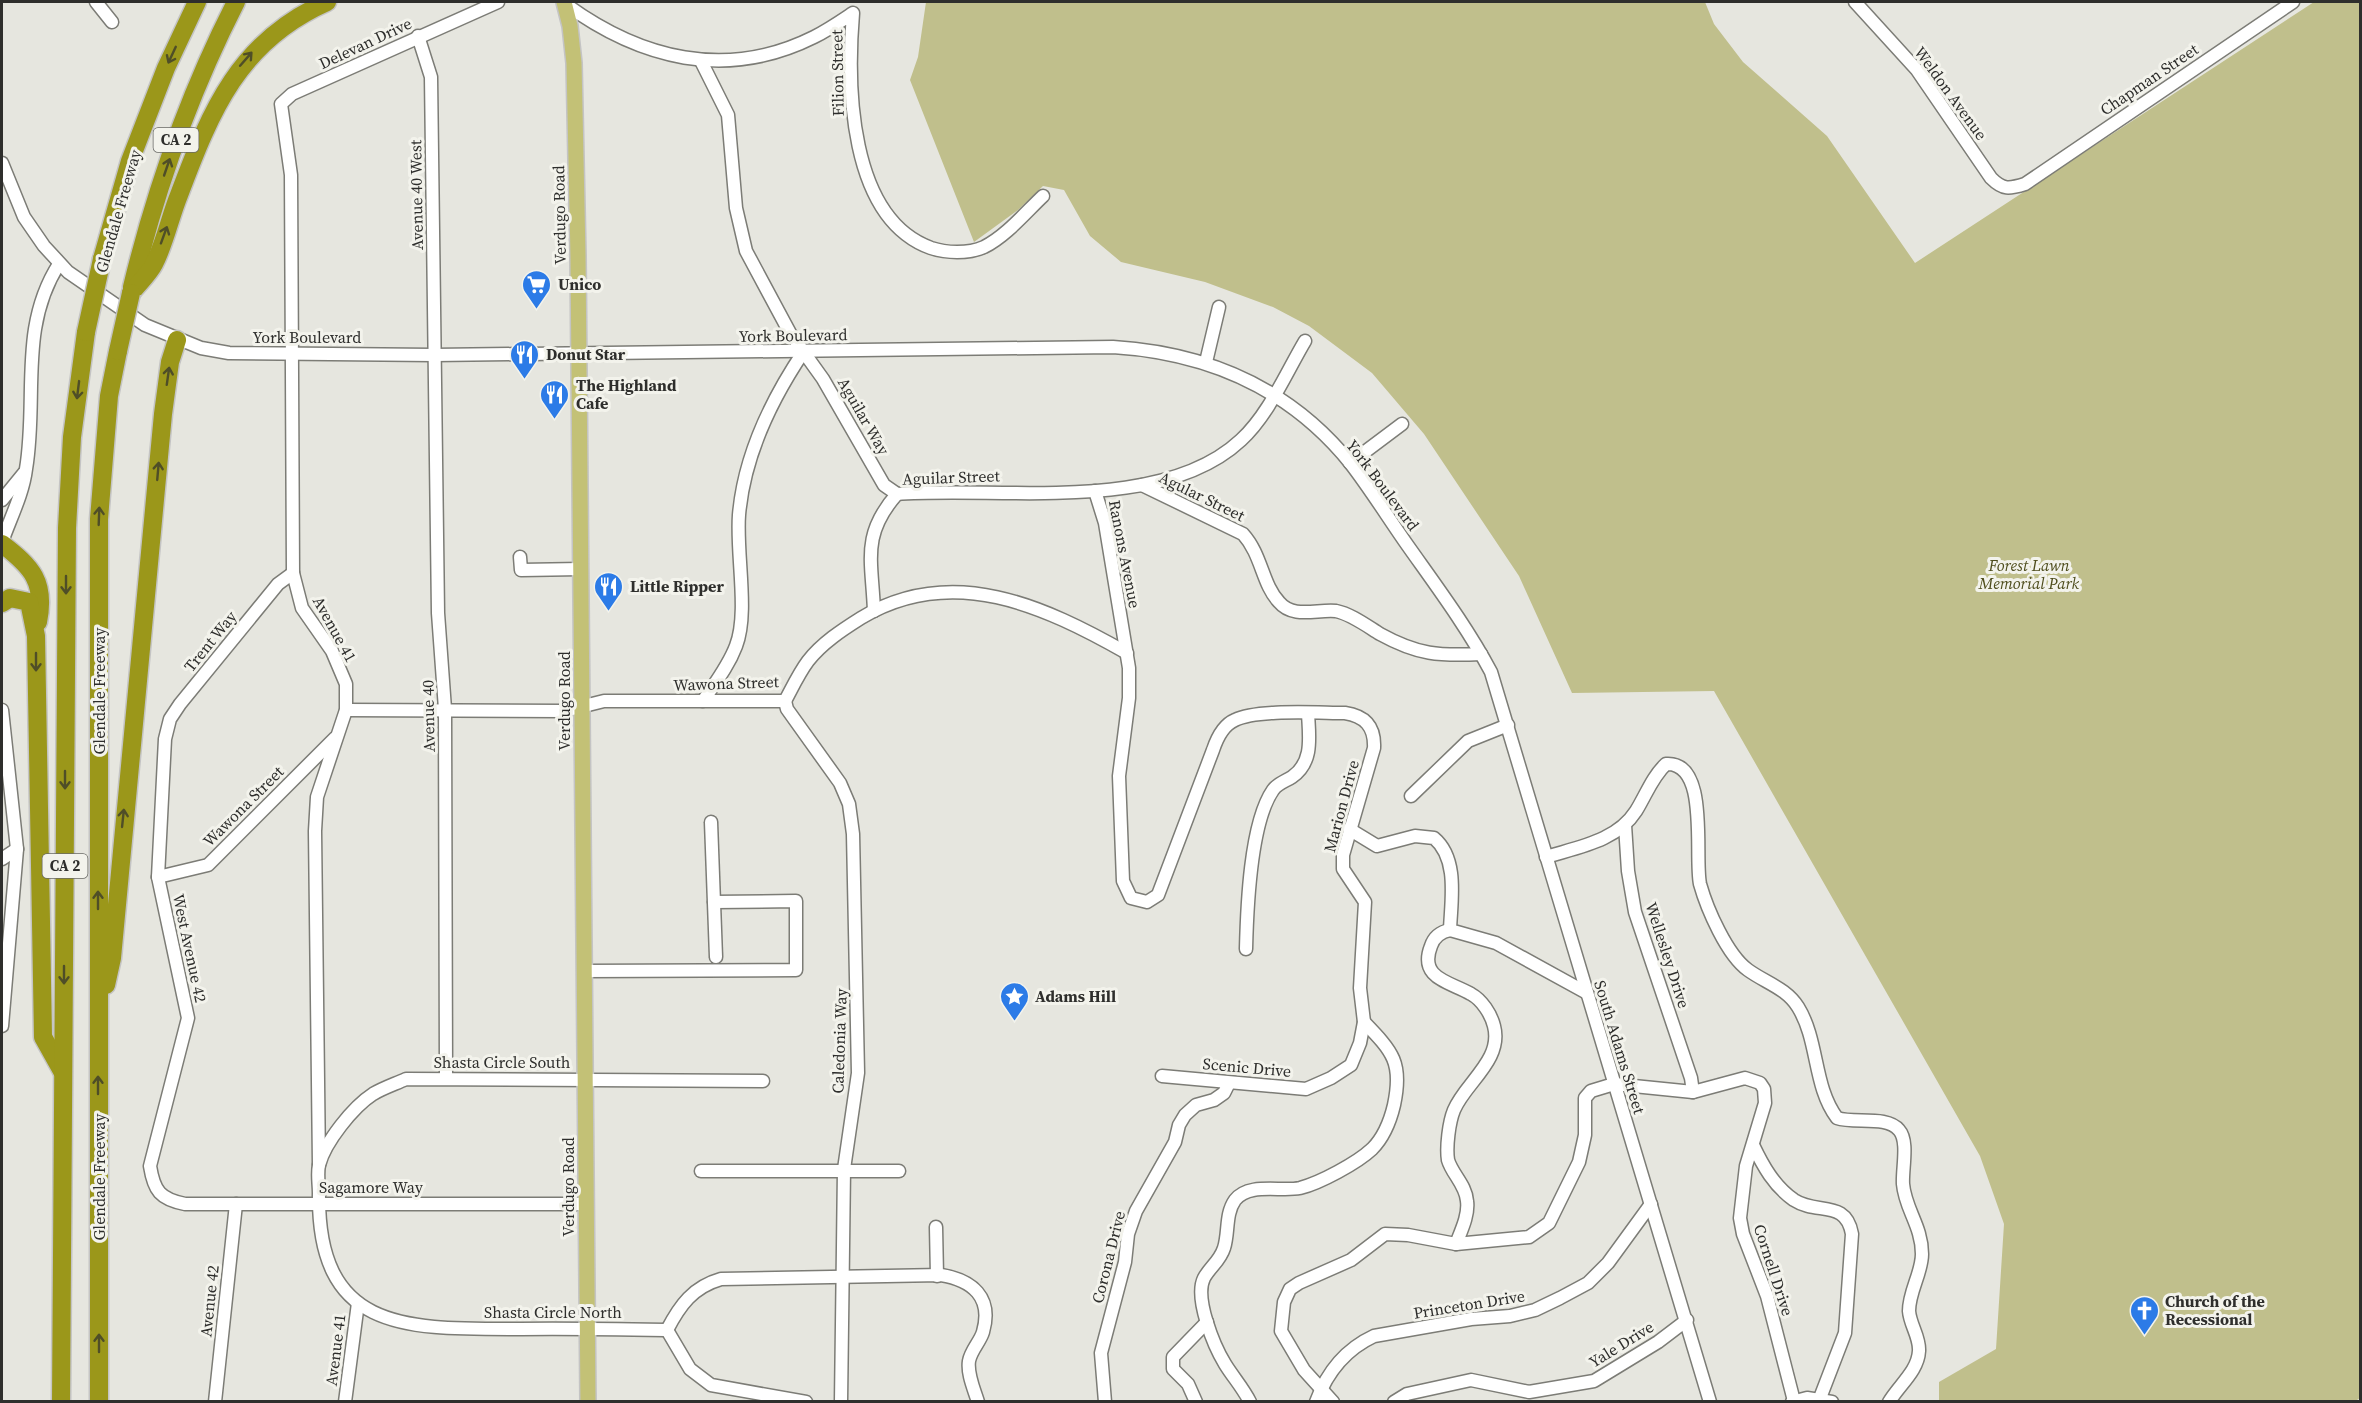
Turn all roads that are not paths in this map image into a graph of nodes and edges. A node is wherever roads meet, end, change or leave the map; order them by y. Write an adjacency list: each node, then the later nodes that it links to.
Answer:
1 (96, 2): 9 (street)
2 (197, 2): 72 (highway, Glendale Freeway / CA 2, one-way to 72, bridge)
3 (236, 2): 17 (highway, Glendale Freeway / CA 2, one-way to 3)
4 (327, 2): 17 (highway, one-way to 4)
5 (498, 2): 10 (street, Delevan Drive)
6 (564, 2): 11 (street, Filion Street); 23 (main road, Verdugo Road)
7 (2292, 2): 14 (street, Chapman Street)
8 (1860, 3): 14 (street, Weldon Avenue)
9 (112, 22)
10 (418, 36): 12 (street, Delevan Drive); 24 (street, Avenue 40 West)
11 (701, 61): 15 (street, Filion Street); 21 (street, Aguilar Way)
12 (281, 105): 22 (street, Avenue 41)
13 (2, 163): 16 (street, York Boulevard)
14 (2025, 184)
15 (1043, 196)
16 (59, 264): 19 (street, York Boulevard); 29 (street)
17 (133, 287): 69 (highway, Glendale Freeway / CA 2, one-way to 17, bridge)
18 (1220, 307): 25 (street)
19 (177, 340): 22 (street, York Boulevard); 69 (highway, one-way to 19)
20 (1305, 341): 26 (street, Ranons Avenue)
21 (804, 351): 23 (street, York Boulevard); 25 (street, York Boulevard); 32 (street, Aguilar Way); 43 (street)
22 (292, 354): 24 (street, York Boulevard); 37 (street, Avenue 41)
23 (580, 354): 24 (street, York Boulevard); 36 (main road, Verdugo Road)
24 (434, 355): 47 (street, Avenue 40)
25 (1206, 362): 26 (street, York Boulevard)
26 (1274, 395): 28 (street, York Boulevard); 30 (street, Ranons Avenue)
27 (1402, 424): 28 (street)
28 (1350, 464): 42 (street, York Boulevard)
29 (26, 470): 33 (street); 34 (street)
30 (1142, 485): 31 (street, Ranons Avenue); 42 (street, Agular Street)
31 (1095, 491): 32 (street, Aguilar Street); 41 (street, Ranons Avenue)
32 (897, 494): 39 (street, Aguilar Street)
33 (2, 500)
34 (2, 543): 40 (highway)
35 (520, 557): 36 (street)
36 (581, 569): 46 (main road, Verdugo Road)
37 (293, 573): 48 (street, Avenue 41); 53 (street, Trent Way)
38 (2, 603): 40 (highway)
39 (874, 611): 41 (street, Wawona Street); 44 (street, Wawona Street)
40 (36, 636): 72 (highway, one-way to 72)
41 (1127, 653): 62 (street, Ranons Avenue)
42 (1481, 654): 45 (street, York Boulevard)
43 (703, 701): 44 (street, Wawona Street); 46 (street, Wawona Street)
44 (785, 701): 82 (street, Caledonia Way)
45 (1501, 701): 51 (street, South Adams Street)
46 (581, 706): 47 (street, Wawona Street); 67 (main road, Verdugo Road)
47 (445, 709): 48 (street, Wawona Street); 74 (street, Avenue 40)
48 (346, 710): 52 (street, Avenue 41)
49 (2, 712): 58 (street)
50 (1308, 713): 57 (street, Marion Drive); 62 (street, Marion Drive); 65 (street)
51 (1508, 725): 54 (street); 59 (street, South Adams Street)
52 (338, 735): 61 (street, Wawona Street); 81 (street, Avenue 41)
53 (165, 739): 61 (street, West Avenue 42)
54 (1411, 796)
55 (711, 822): 63 (street)
56 (1624, 825): 59 (street); 79 (street, Wellesley Drive); 117 (street)
57 (1349, 829): 64 (street); 70 (street, Marion Drive)
58 (17, 849): 60 (street); 71 (street)
59 (1546, 857): 68 (street, South Adams Street)
60 (2, 860)
61 (158, 877): 85 (street, West Avenue 42)
62 (1131, 898)
63 (714, 902): 66 (street); 67 (street)
64 (1450, 930): 68 (street); 91 (street)
65 (1246, 949)
66 (716, 957)
67 (585, 971): 75 (main road, Verdugo Road)
68 (1587, 993): 78 (street, South Adams Street)
69 (98, 1022): 102 (highway, Glendale Freeway / CA 2, one-way to 69)
70 (1364, 1022): 77 (street, Scenic Drive); 96 (street)
71 (2, 1026)
72 (63, 1073): 101 (highway, Glendale Freeway / CA 2)
73 (1162, 1076): 77 (street, Scenic Drive)
74 (446, 1077): 75 (street, Shasta Circle South); 81 (street, Shasta Circle South)
75 (586, 1078): 76 (street, Shasta Circle South); 88 (main road, Verdugo Road)
76 (763, 1081)
77 (1229, 1083): 109 (street, Corona Drive)
78 (1614, 1084): 79 (street); 89 (street, South Adams Street); 91 (street)
79 (1693, 1092): 80 (street, Cornell Drive)
80 (1753, 1145): 100 (street); 116 (street, Cornell Drive)
81 (319, 1165): 86 (street, Shasta Circle South)
82 (844, 1168): 83 (street); 84 (street); 93 (street, Caledonia Way)
83 (701, 1171)
84 (899, 1171)
85 (159, 1193): 87 (street, Sagamore Way)
86 (319, 1203): 87 (street, Sagamore Way); 88 (street, Sagamore Way); 94 (street, Shasta Circle North)
87 (236, 1204): 103 (street, Avenue 42)
88 (586, 1204): 97 (main road, Verdugo Road)
89 (1651, 1204): 95 (street, South Adams Street); 99 (street, Princeton Drive)
90 (936, 1227): 92 (street)
91 (1456, 1244): 99 (street)
92 (937, 1276): 93 (street); 108 (street)
93 (842, 1278): 98 (street); 107 (street, Caledonia Way)
94 (358, 1303): 97 (street, Shasta Circle North); 104 (street, Avenue 41)
95 (1687, 1320): 114 (street, Yale Drive); 115 (street, South Adams Street)
96 (1207, 1322): 110 (street); 111 (street)
97 (587, 1328): 98 (street, Shasta Circle North); 105 (main road, Verdugo Road)
98 (667, 1330): 106 (street)
99 (1321, 1388): 112 (street, Princeton Drive); 113 (street)
100 (1826, 1400): 116 (street, Cornell Drive)
101 (61, 1401)
102 (99, 1401)
103 (215, 1401)
104 (345, 1401)
105 (588, 1401)
106 (806, 1401)
107 (841, 1401)
108 (978, 1401)
109 (1105, 1401)
110 (1196, 1401)
111 (1250, 1401)
112 (1316, 1401)
113 (1333, 1401)
114 (1394, 1401)
115 (1710, 1401)
116 (1793, 1401)
117 (1889, 1401)

